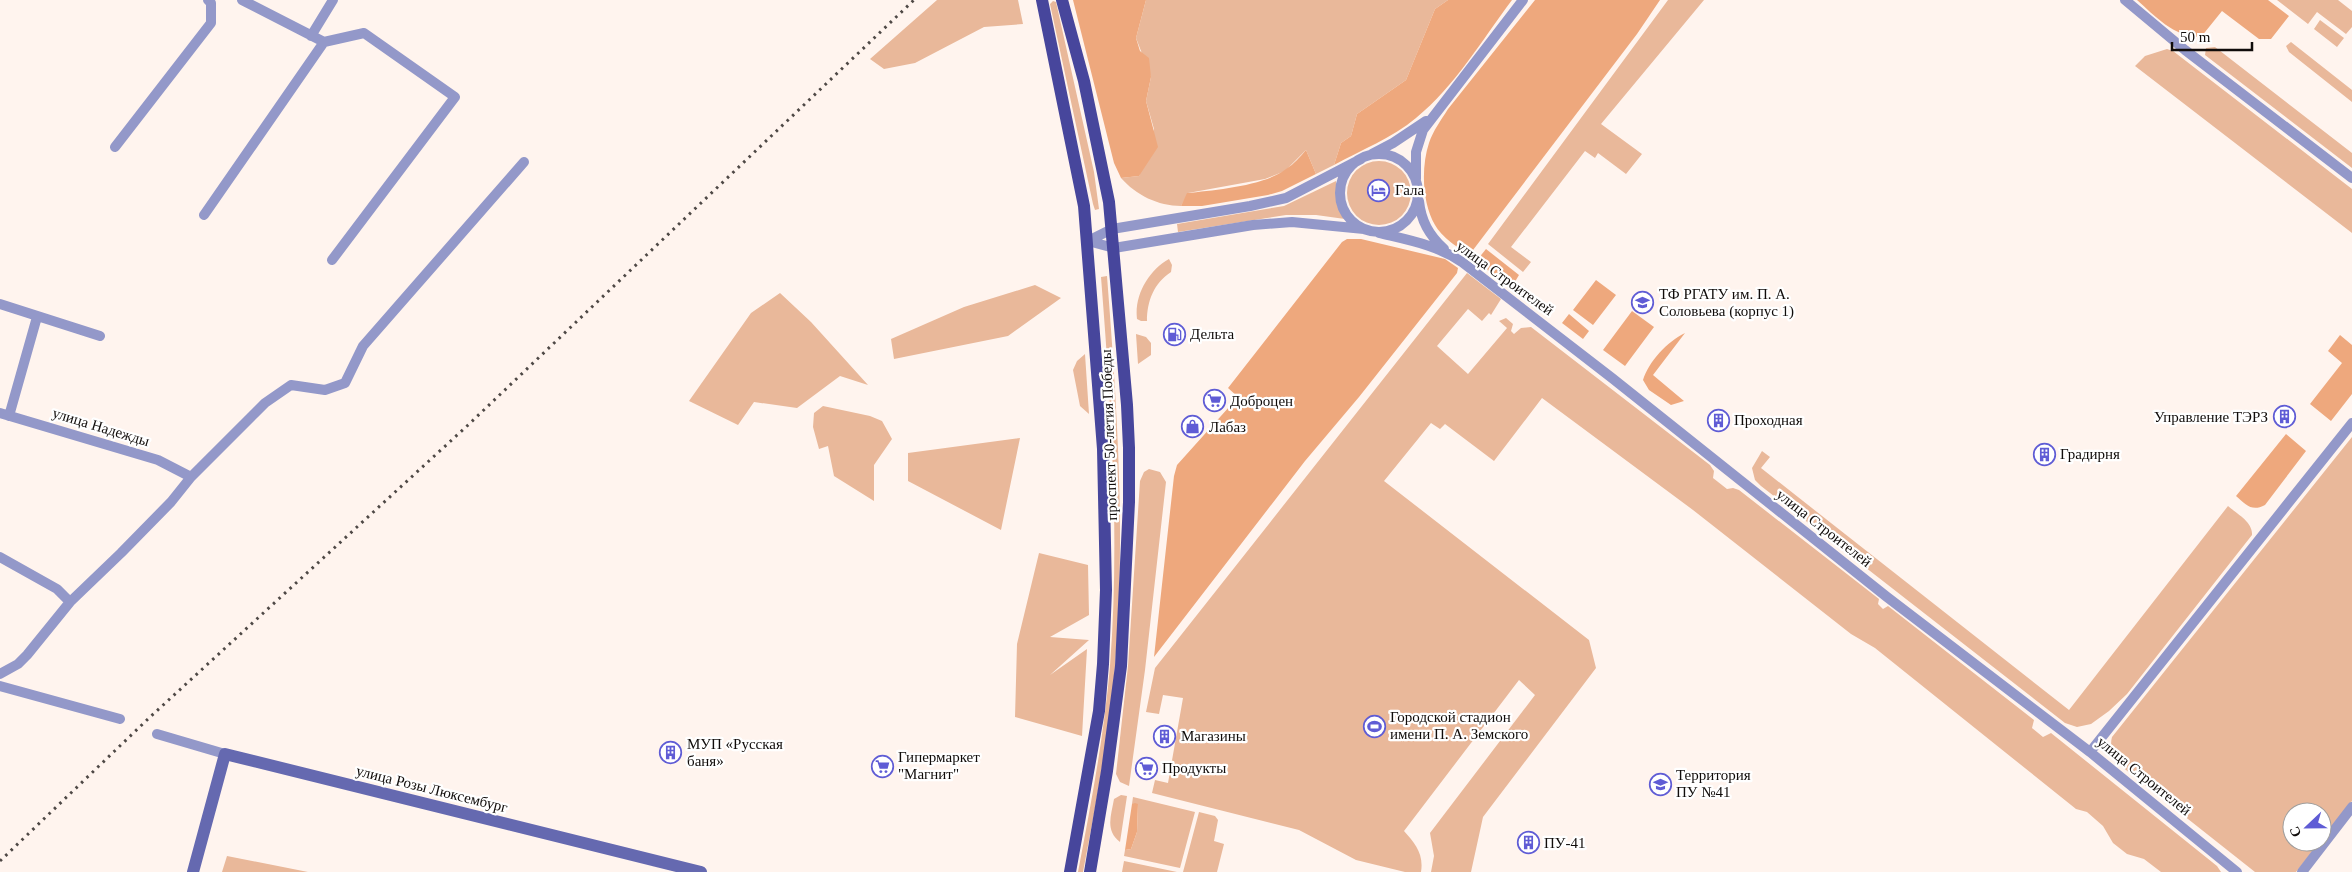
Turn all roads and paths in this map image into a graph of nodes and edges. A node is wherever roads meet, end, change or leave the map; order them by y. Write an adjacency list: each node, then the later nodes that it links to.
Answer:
1 (208, 0): 11 (street)
2 (242, 0): 8 (street)
3 (333, 0): 8 (street)
4 (1042, 0): 21 (main road, проспект 50-летия Победы)
5 (1062, 0): 18 (main road, проспект 50-летия Победы)
6 (1523, 0): 10 (street)
7 (2125, 0): 14 (street)
8 (311, 36): 9 (street)
9 (324, 42): 17 (street); 24 (street)
10 (1434, 114): 12 (street); 15 (street)
11 (115, 148)
12 (1365, 157): 15 (street); 18 (street); 19 (street)
13 (524, 162): 30 (street)
14 (2352, 178)
15 (1416, 179): 16 (street)
16 (1419, 195): 20 (street); 23 (street)
17 (204, 215)
18 (1112, 229): 21 (street); 22 (main road, проспект 50-летия Победы)
19 (1364, 229): 20 (street); 22 (street)
20 (1379, 233): 23 (street, улица Строителей)
21 (1088, 241): 22 (street); 42 (main road, проспект 50-летия Победы)
22 (1114, 248): 43 (main road, проспект 50-летия Победы)
23 (1448, 253): 37 (street, улица Строителей)
24 (332, 260)
25 (0, 304): 26 (street)
26 (37, 316): 27 (street); 28 (street)
27 (100, 336)
28 (5, 414): 30 (street, улица Надежды)
29 (2352, 423): 37 (street)
30 (191, 477): 32 (street)
31 (0, 557): 32 (street)
32 (70, 602): 33 (street)
33 (0, 674)
34 (0, 686): 35 (street)
35 (120, 719)
36 (157, 734): 38 (street, улица Розы Люксембург)
37 (2090, 752): 44 (street, улица Строителей)
38 (225, 754): 40 (street); 41 (street, улица Розы Люксембург)
39 (2352, 807): 45 (street)
40 (193, 872)
41 (701, 872)
42 (1070, 872)
43 (1090, 872)
44 (2237, 872)
45 (2302, 872)

